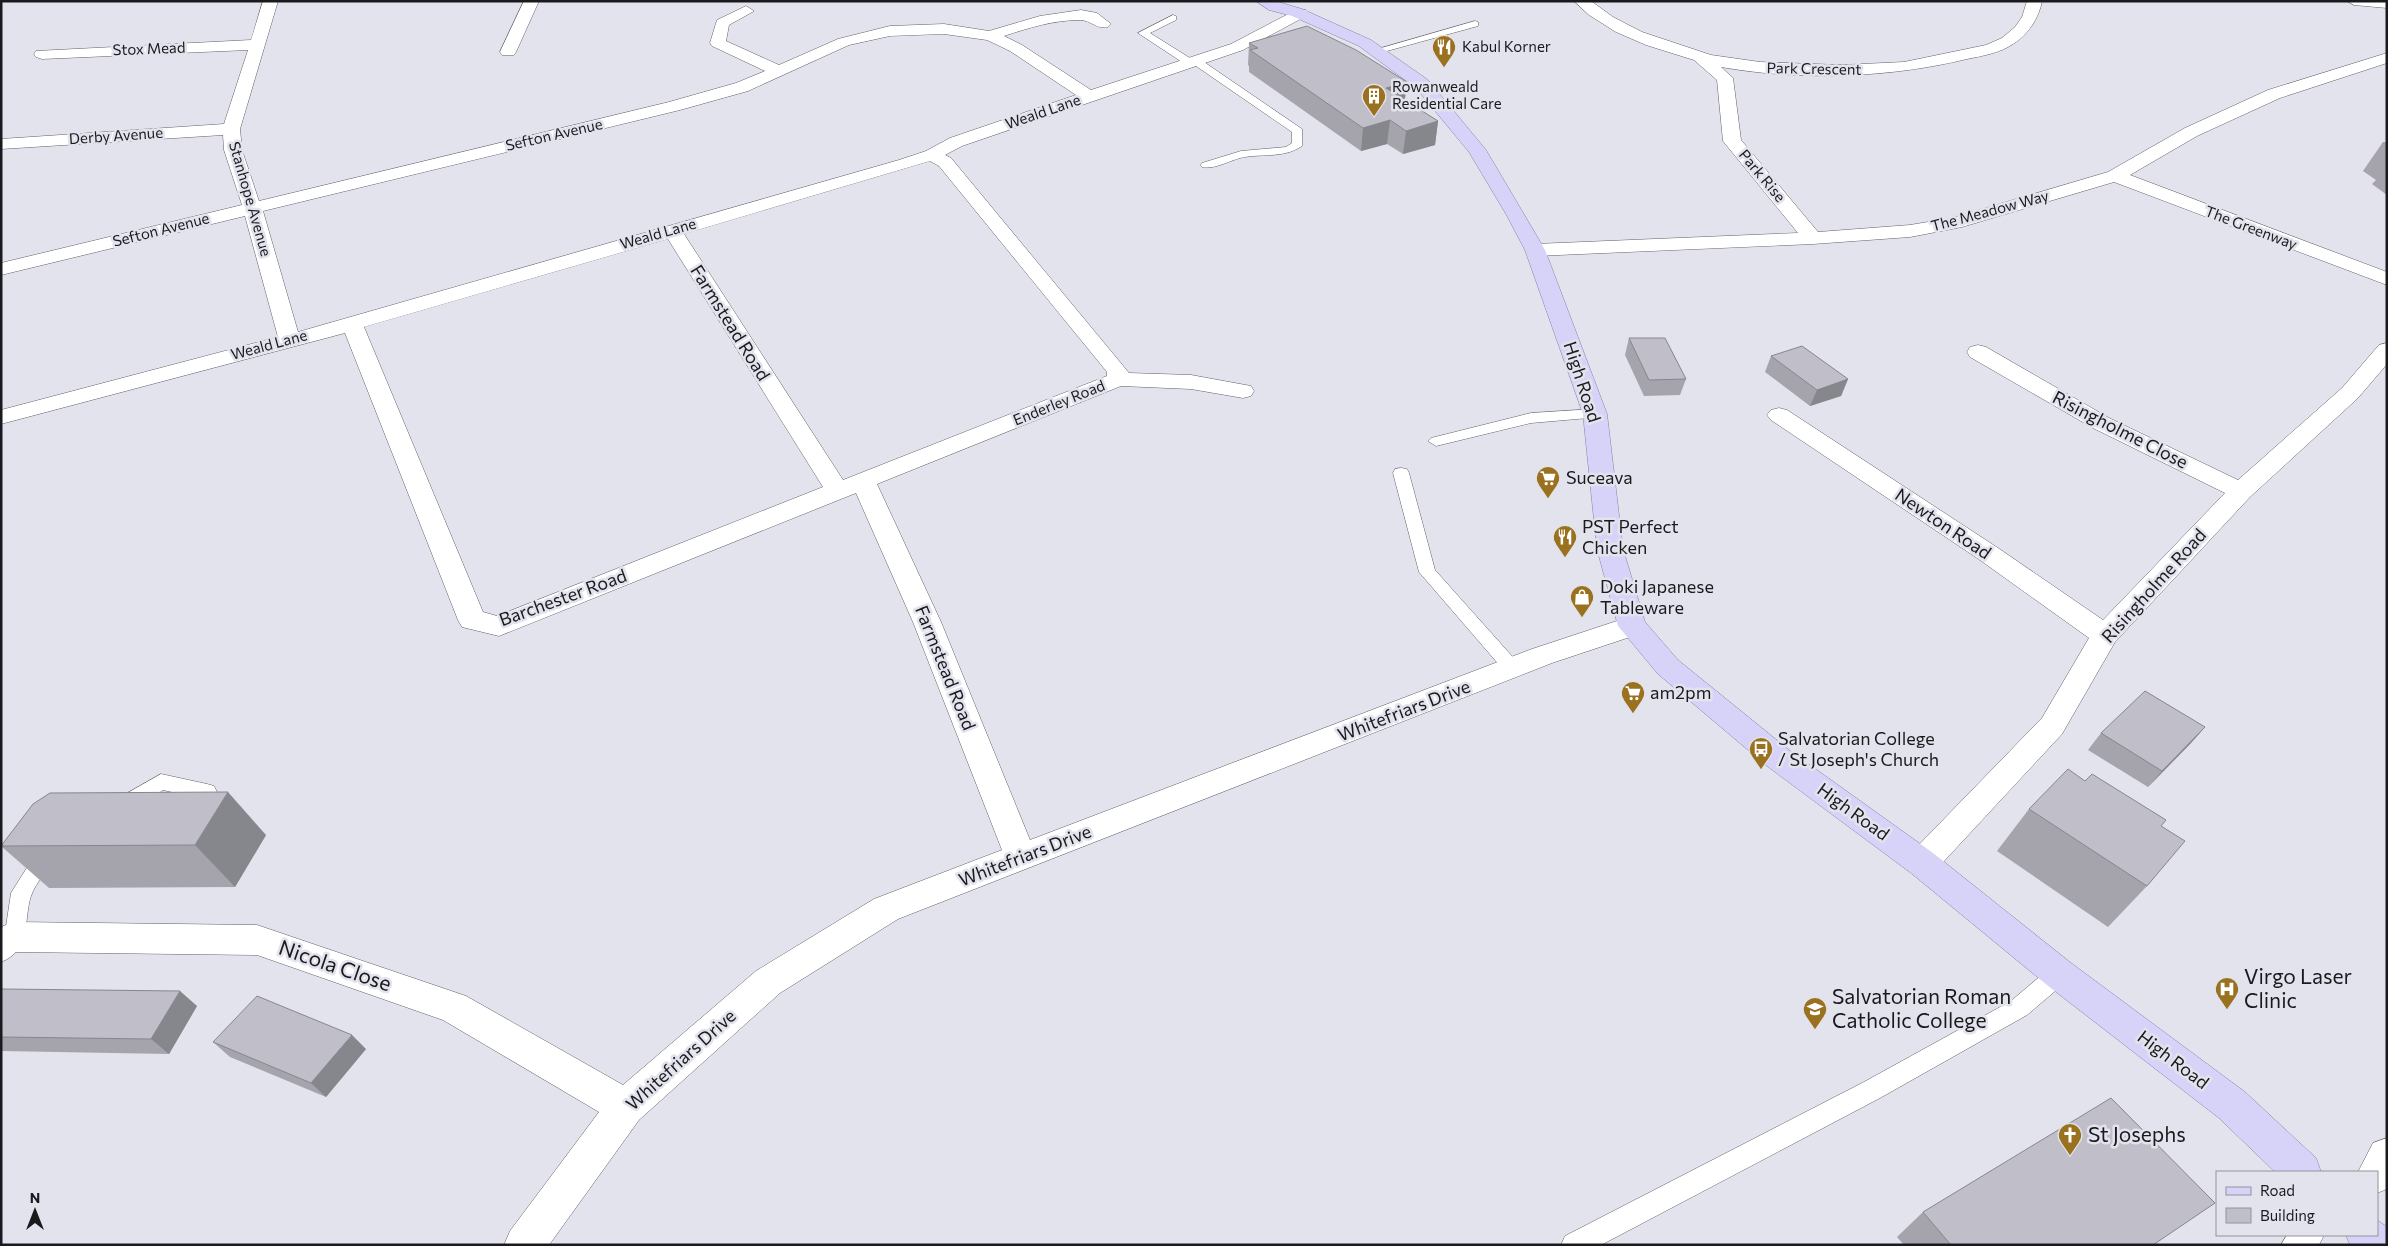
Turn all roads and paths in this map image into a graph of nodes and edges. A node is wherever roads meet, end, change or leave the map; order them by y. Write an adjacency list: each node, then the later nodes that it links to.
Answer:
1 (270, 1): 14 (street, Stanhope Avenue)
2 (532, 1): 16 (street)
3 (1264, 1): 8 (main road, High Road)
4 (1581, 1): 18 (street, Park Crescent)
5 (2035, 1): 21 (street, Park Crescent)
6 (2354, 1): 7 (street)
7 (2378, 3)
8 (1297, 9): 15 (main road, High Road); 20 (street, Weald Lane)
9 (746, 11): 22 (street)
10 (1173, 18): 20 (lane)
11 (1103, 24): 13 (street)
12 (1475, 24): 15 (lane)
13 (991, 36): 22 (street, Sefton Avenue); 24 (street, Sefton Avenue)
14 (256, 45): 17 (street, Stox Mead); 25 (street, Stanhope Avenue)
15 (1376, 51): 33 (main road, High Road)
16 (508, 52)
17 (42, 54)
18 (1700, 58): 21 (street, Park Crescent); 23 (street)
19 (2384, 60): 29 (street, The Meadow Way)
20 (1194, 63): 24 (street, Weald Lane); 28 (lane)
21 (1758, 68): 23 (street)
22 (779, 71): 30 (street, Sefton Avenue)
23 (1725, 78): 32 (street, Park Rise)
24 (1089, 96): 27 (street, Weald Lane)
25 (232, 129): 26 (street, Derby Avenue); 30 (street, Stanhope Avenue)
26 (1, 144)
27 (932, 155): 31 (street, Weald Lane); 40 (street, Enderley Road)
28 (1206, 165)
29 (2114, 176): 32 (street, The Meadow Way); 35 (street, The Greenway)
30 (252, 208): 34 (street, Sefton Avenue); 37 (street, Stanhope Avenue)
31 (672, 230): 36 (street, Weald Lane); 47 (street, Farmstead Road)
32 (1813, 238): 33 (street, The Meadow Way)
33 (1535, 250): 42 (main road, High Road)
34 (1, 269)
35 (2387, 278)
36 (352, 324): 37 (street, Weald Lane); 47 (street, Barchester Road)
37 (289, 340): 44 (street, Weald Lane)
38 (2387, 350): 48 (street, Risingholme Road)
39 (1978, 352): 48 (street, Risingholme Close)
40 (1118, 379): 41 (street); 47 (street, Enderley Road)
41 (1242, 391)
42 (1595, 414): 45 (lane); 49 (main road, High Road)
43 (1779, 415): 50 (street, Newton Road)
44 (1, 417)
45 (1436, 441)
46 (1401, 473): 51 (lane)
47 (850, 486): 55 (street, Farmstead Road)
48 (2241, 491): 50 (street, Risingholme Road)
49 (1632, 626): 51 (street, Whitefriars Drive); 56 (main road, High Road)
50 (2105, 635): 56 (street, Risingholme Road)
51 (1513, 669): 55 (street, Whitefriars Drive)
52 (207, 792): 53 (lane)
53 (104, 818)
54 (63, 843): 57 (lane)
55 (1021, 858): 59 (street, Whitefriars Drive)
56 (1922, 863): 58 (main road, High Road)
57 (8, 944): 59 (street, Nicola Close)
58 (2059, 974): 61 (main road, High Road); 66 (lane)
59 (626, 1107): 65 (street, Whitefriars Drive)
60 (2387, 1157): 62 (street)
61 (2301, 1171)
62 (2378, 1172)
63 (2309, 1236): 67 (lane)
64 (2367, 1236): 68 (main road)
65 (524, 1245)
66 (1574, 1245)
67 (2294, 1245)
68 (2376, 1245)

